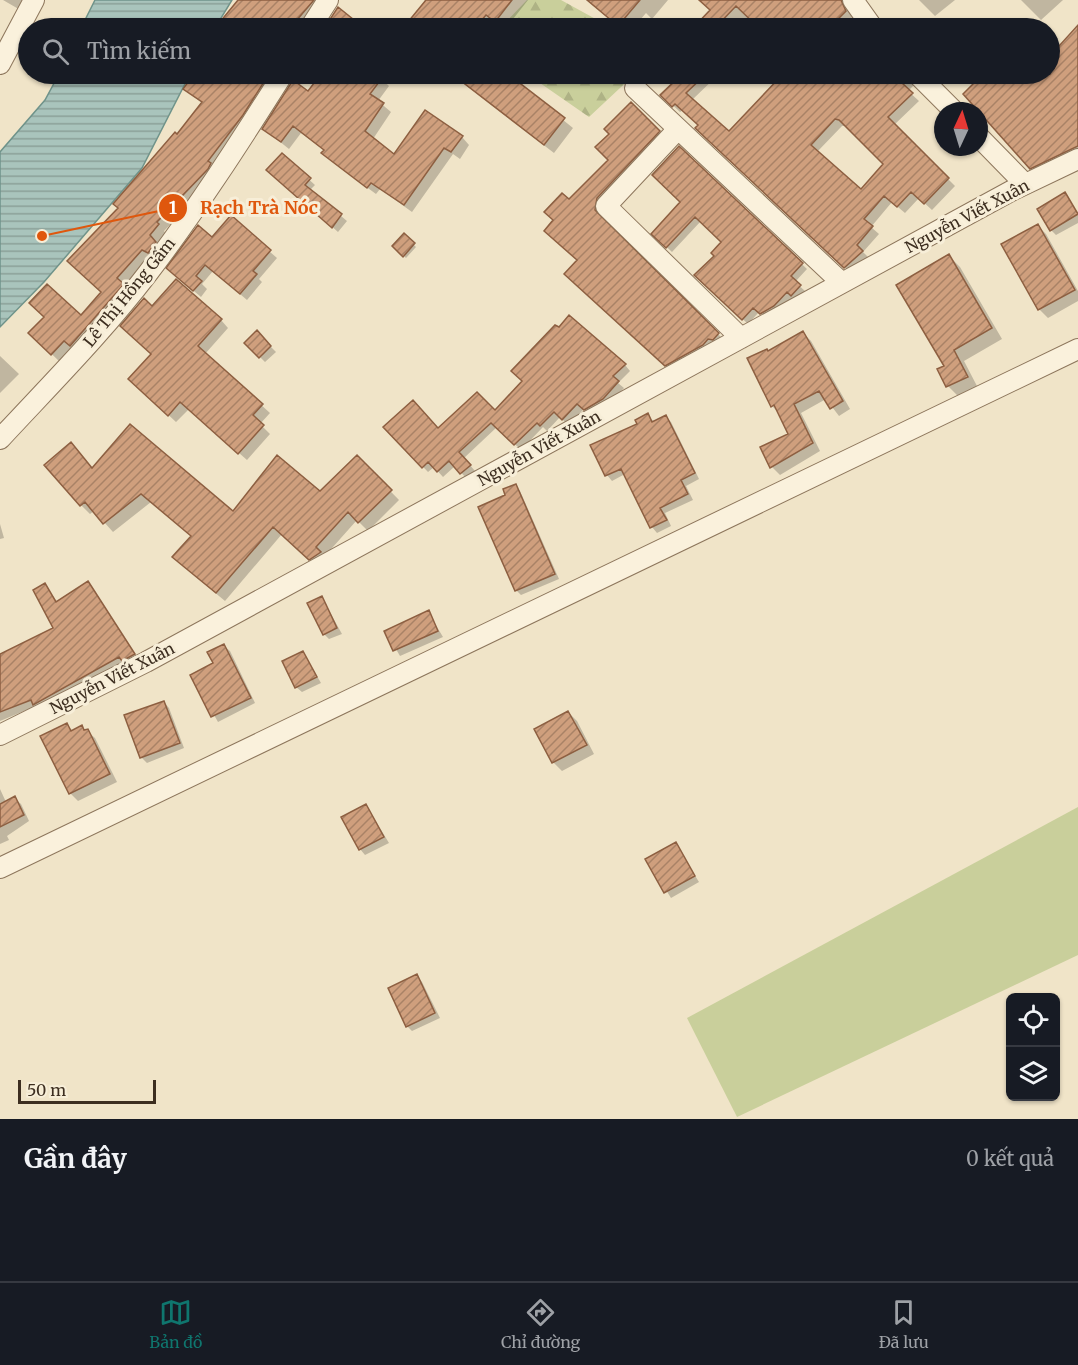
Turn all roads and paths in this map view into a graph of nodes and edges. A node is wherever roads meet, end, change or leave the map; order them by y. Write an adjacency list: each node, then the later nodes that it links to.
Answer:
1 (34, 0): 4 (street)
2 (328, 0): 5 (street)
3 (853, 0): 6 (street)
4 (24, 18)
5 (316, 18)
6 (866, 18)
7 (18, 30): 8 (street)
8 (0, 64)
9 (276, 84): 20 (street, Lê Thị Hồng Gấm)
10 (927, 84): 12 (street)
11 (635, 88): 13 (street)
12 (945, 102)
13 (678, 129): 17 (street); 18 (street)
14 (988, 146): 16 (street)
15 (1078, 159): 16 (street, Nguyễn Viết Xuân)
16 (1025, 184): 17 (street, Nguyễn Viết Xuân)
17 (842, 283): 18 (street, Nguyễn Viết Xuân)
18 (741, 338): 21 (street, Nguyễn Viết Xuân)
19 (1078, 349): 22 (street)
20 (0, 440)
21 (0, 735)
22 (0, 868)

